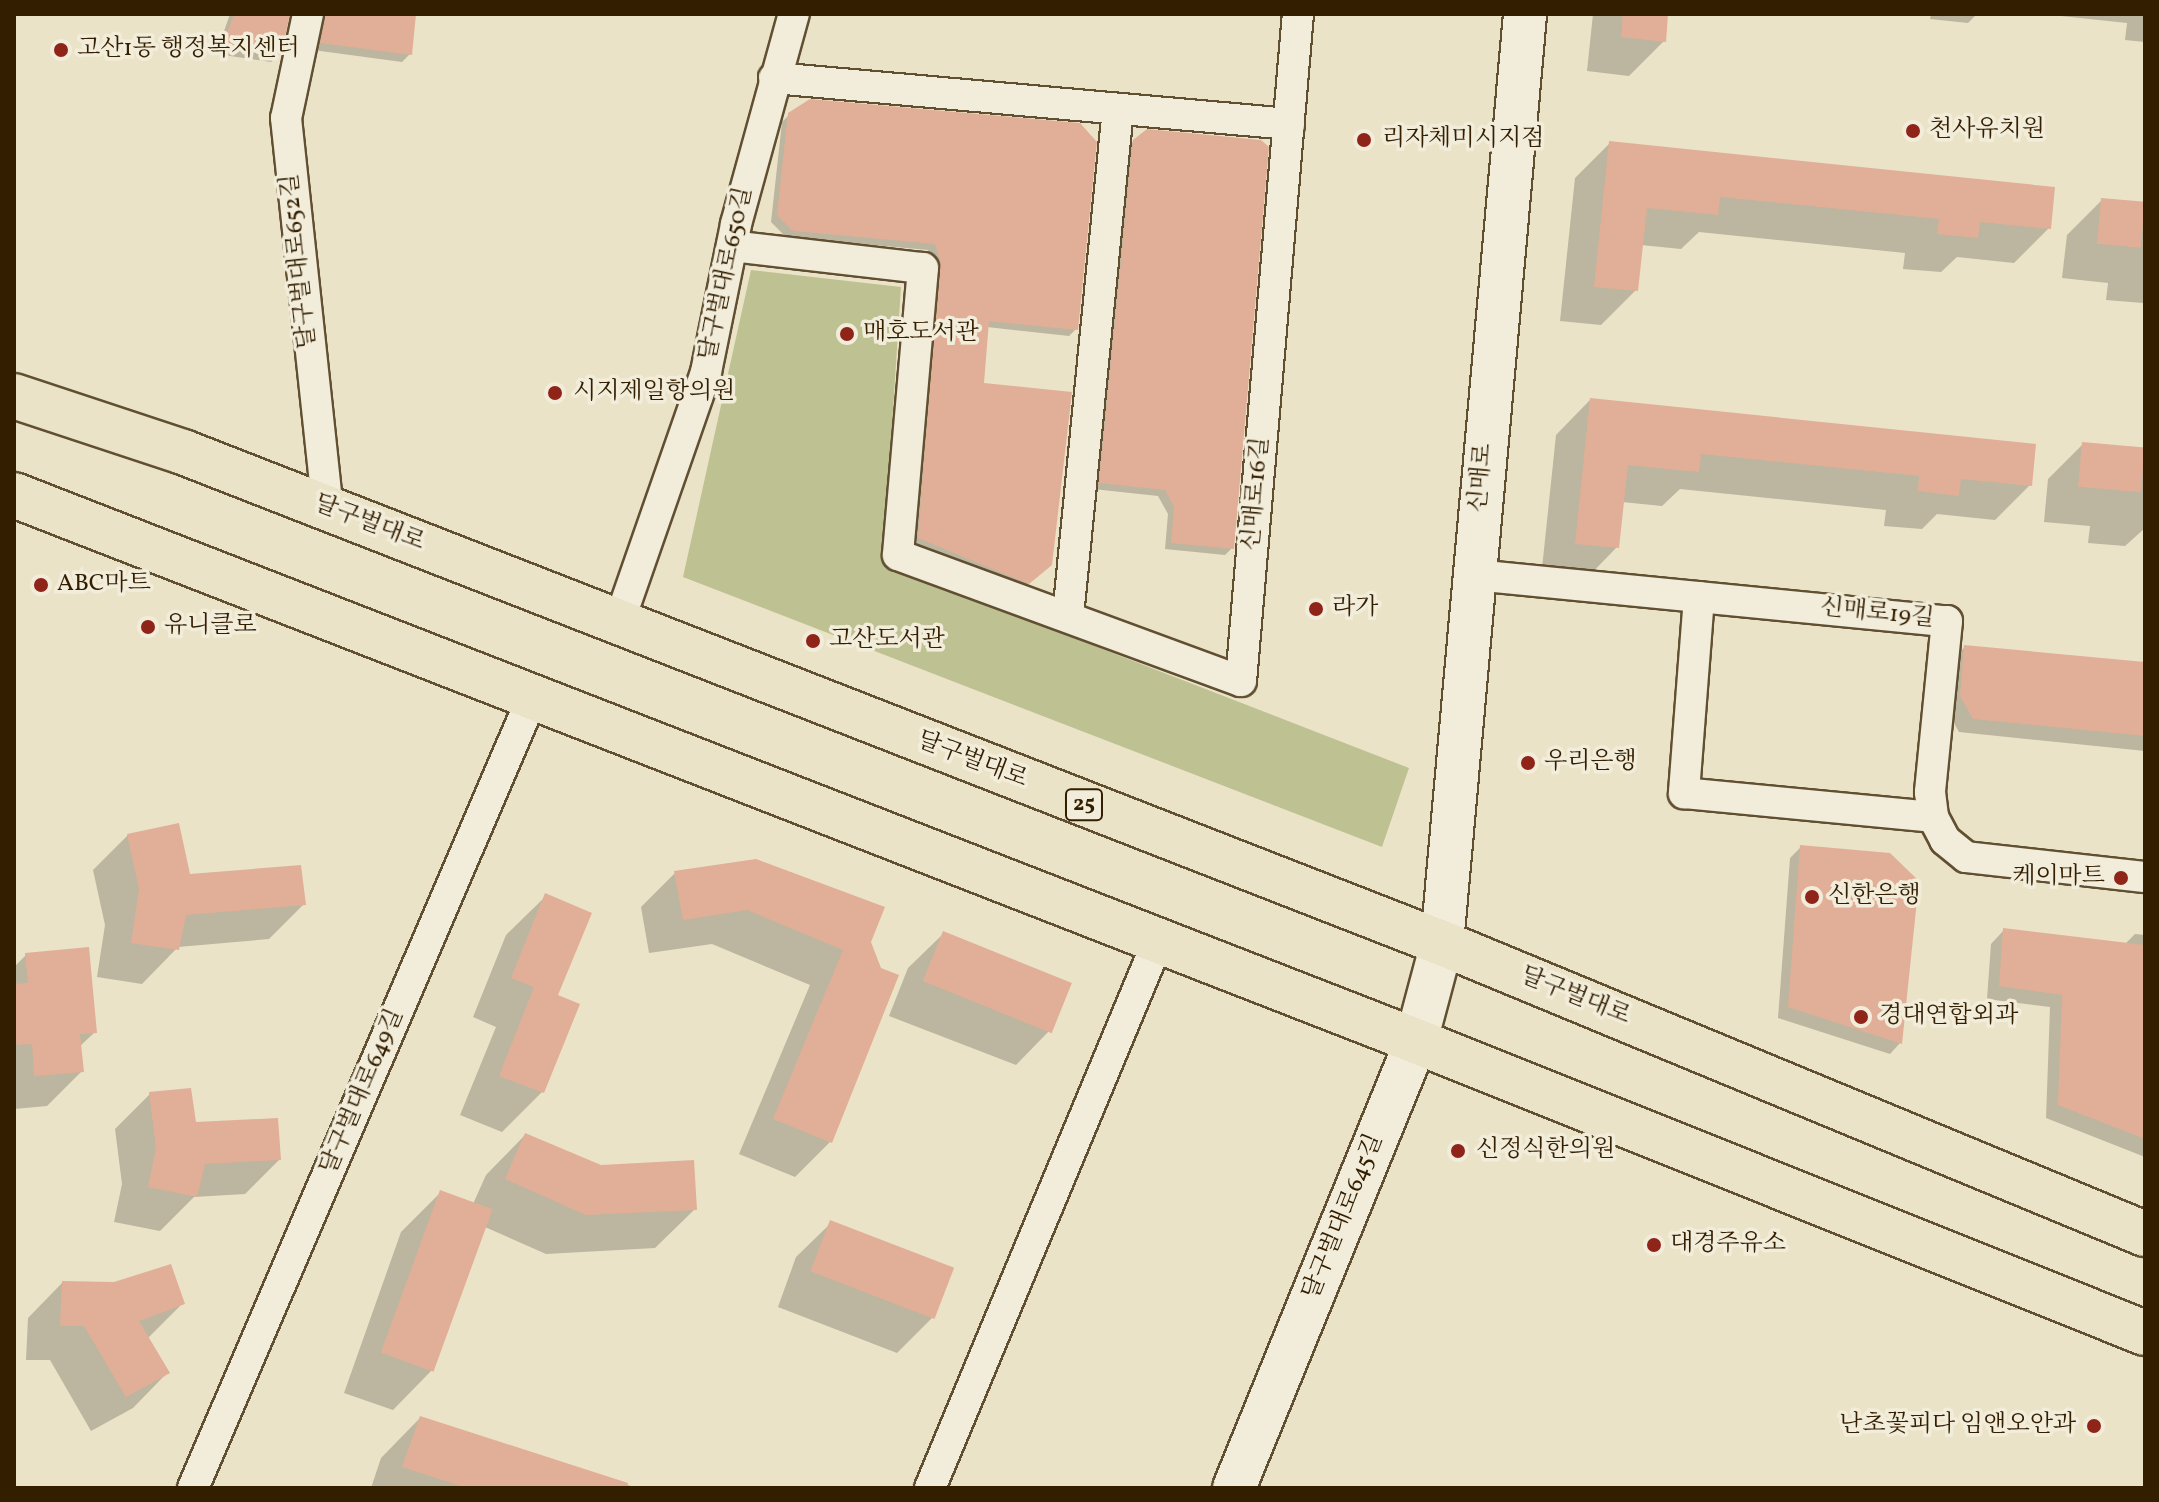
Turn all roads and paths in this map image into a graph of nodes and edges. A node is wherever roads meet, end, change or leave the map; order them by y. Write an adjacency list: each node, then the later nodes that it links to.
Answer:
1 (308, 14): 11 (street, 달구벌대로652길)
2 (794, 14): 5 (street, 달구벌대로650길)
3 (1298, 14): 7 (street, 신매로16길)
4 (1525, 14): 12 (street, 신매로)
5 (774, 78): 6 (street); 8 (street, 달구벌대로650길)
6 (1118, 109): 7 (street); 14 (street)
7 (1289, 124): 14 (street, 신매로16길)
8 (732, 246): 14 (street, 신매로16길); 15 (street, 달구벌대로650길)
9 (14, 396): 11 (main road, 달구벌대로 / 25)
10 (14, 495): 16 (main road)
11 (328, 508): 15 (main road, 달구벌대로 / 25)
12 (1474, 575): 13 (street, 신매로19길); 20 (street, 신매로)
13 (1699, 597): 17 (street, 신매로19길); 17 (street)
14 (1068, 616)
15 (619, 622): 20 (main road, 달구벌대로 / 25)
16 (533, 696): 19 (main road); 24 (street, 달구벌대로649길)
17 (1933, 817): 18 (street)
18 (2145, 877)
19 (1158, 941): 21 (main road); 25 (street)
20 (1442, 943): 21 (street, 달구벌대로645길); 22 (main road, 달구벌대로 / 25)
21 (1416, 1041): 23 (main road); 26 (street, 달구벌대로645길)
22 (2145, 1234)
23 (2145, 1333)
24 (193, 1488)
25 (930, 1488)
26 (1234, 1488)

